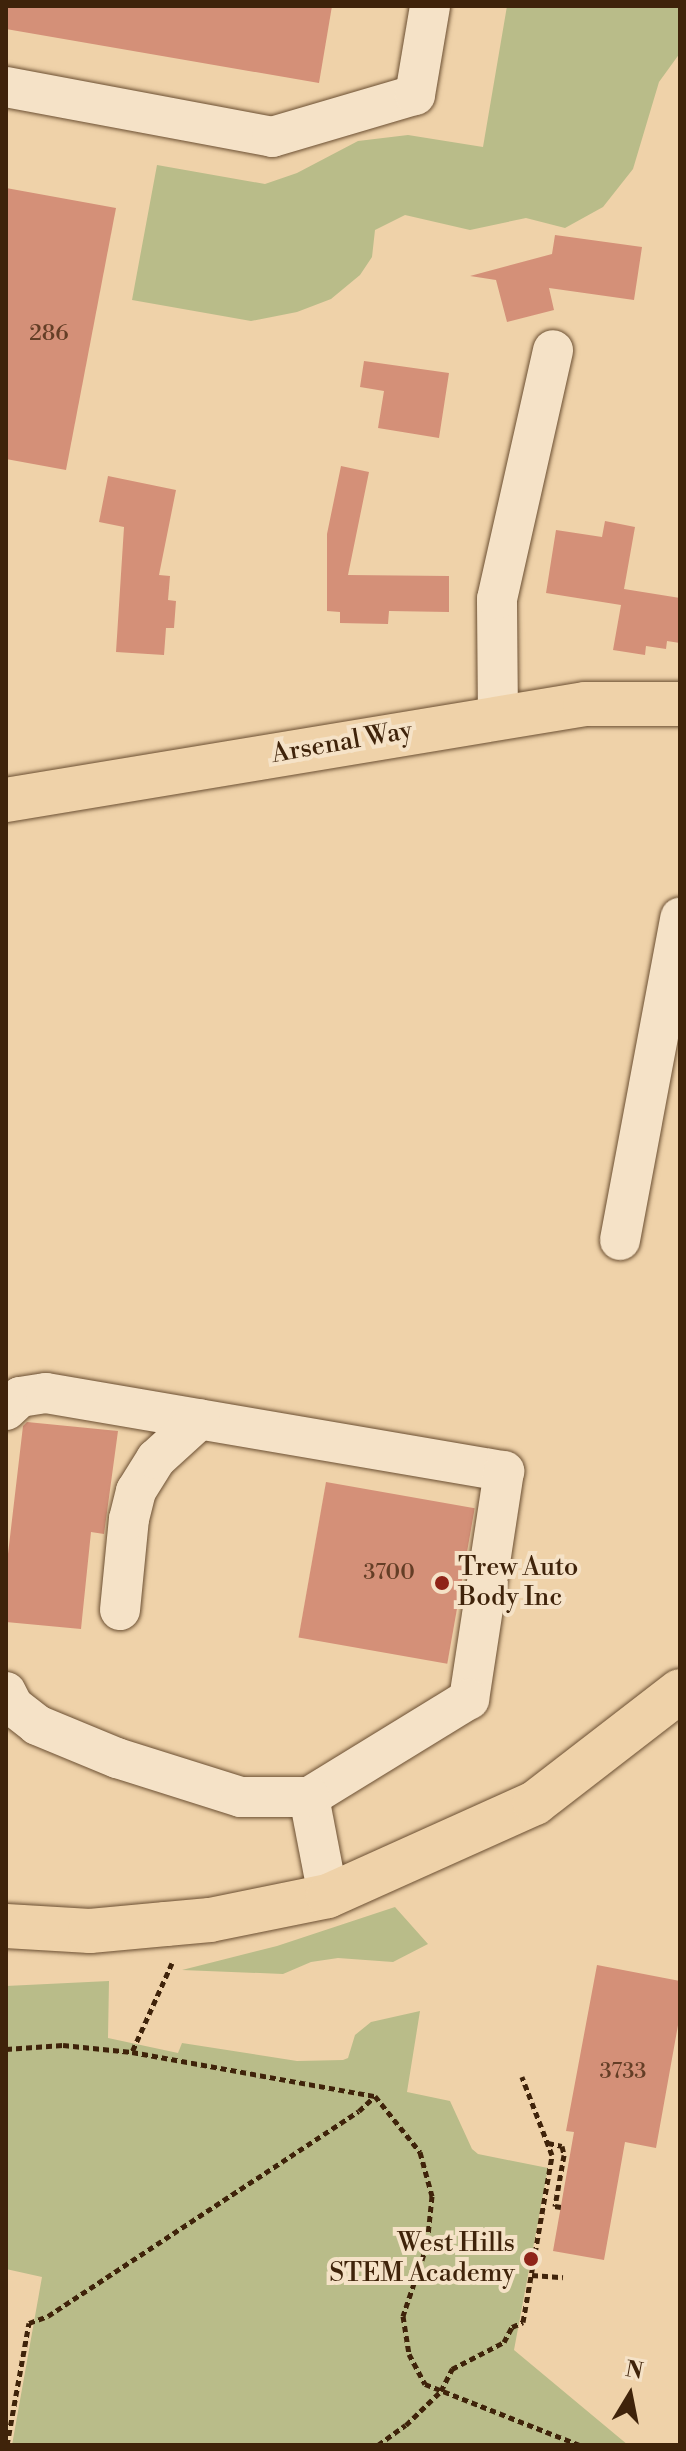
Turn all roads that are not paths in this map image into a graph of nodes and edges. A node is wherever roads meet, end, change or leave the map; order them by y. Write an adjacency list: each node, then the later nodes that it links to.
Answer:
1 (430, 6): 2 (street)
2 (6, 87)
3 (553, 350): 5 (street)
4 (680, 704): 5 (main road, Arsenal Way)
5 (498, 718): 6 (main road, Arsenal Way)
6 (6, 800)
7 (680, 918): 8 (street)
8 (620, 1240)
9 (6, 1410): 10 (street)
10 (200, 1419): 11 (street); 14 (street)
11 (120, 1610)
12 (680, 1691): 15 (main road)
13 (6, 1692): 14 (street)
14 (309, 1797): 15 (street)
15 (328, 1896): 16 (main road)
16 (6, 1926)

